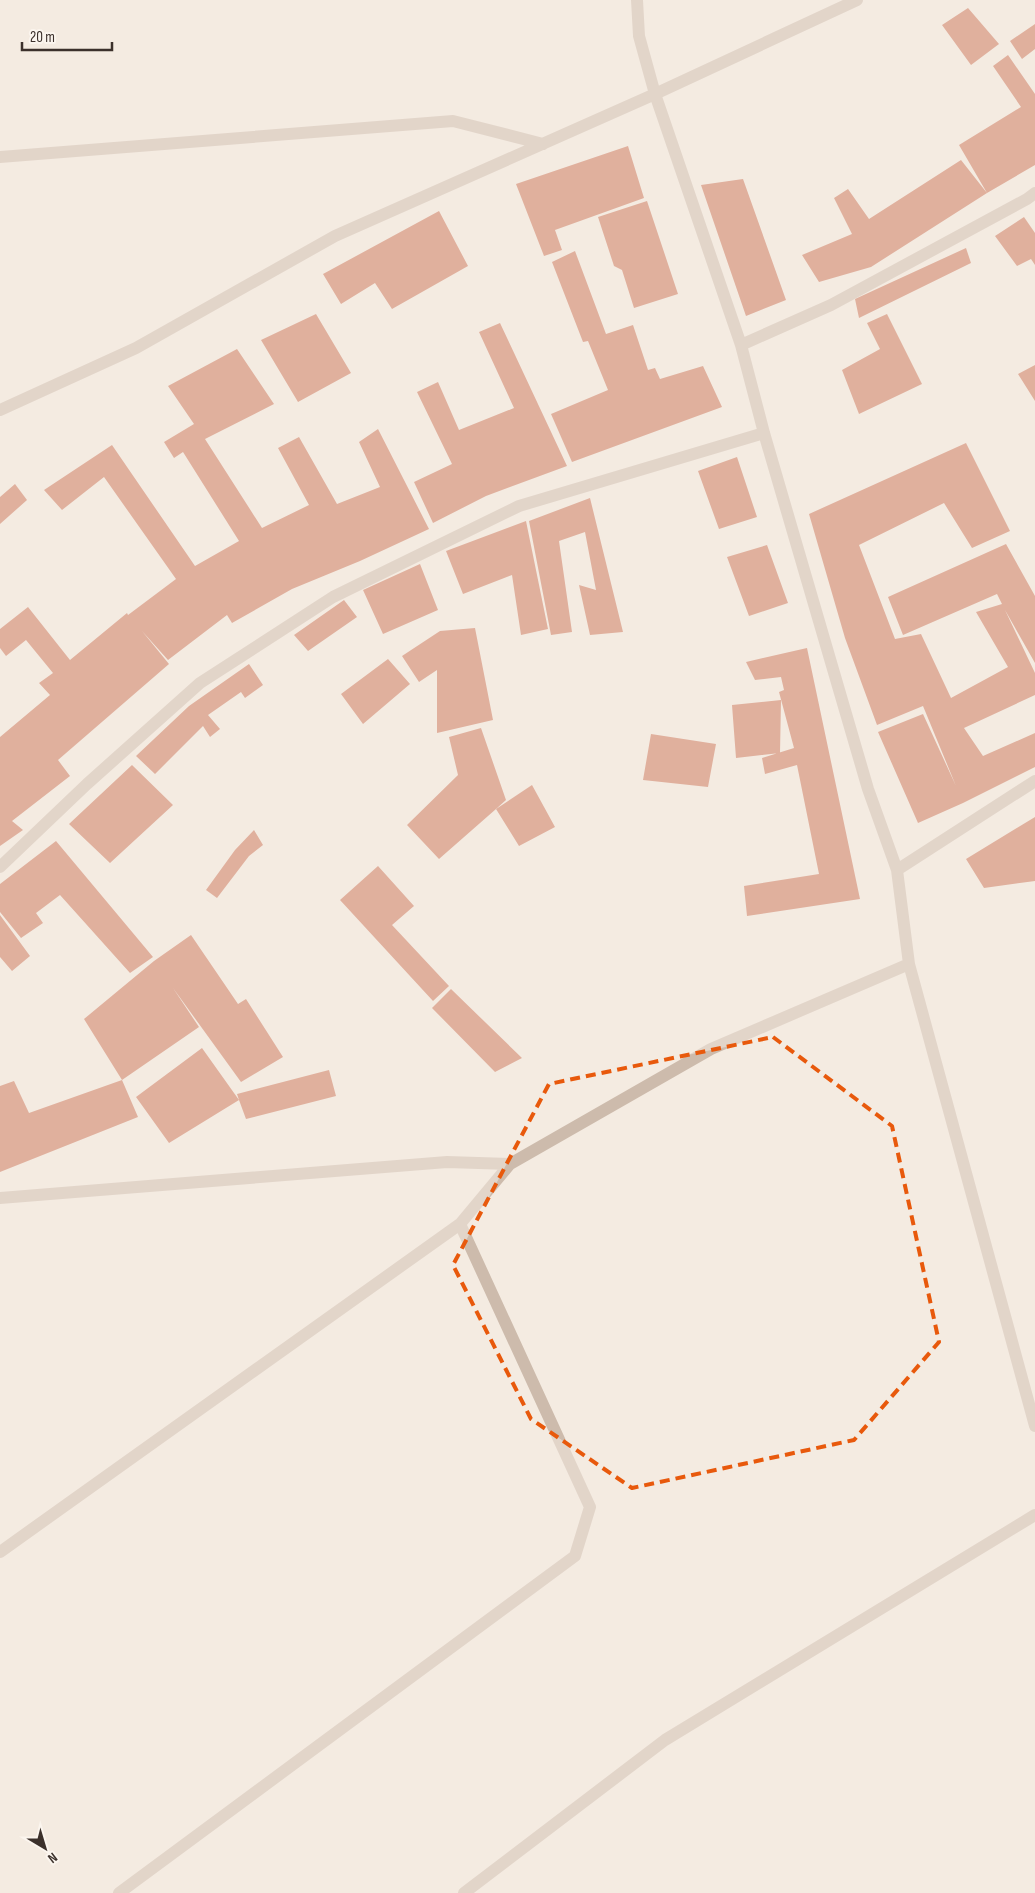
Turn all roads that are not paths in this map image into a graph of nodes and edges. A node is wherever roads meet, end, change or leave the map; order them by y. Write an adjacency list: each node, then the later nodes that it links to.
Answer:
1 (637, 0): 3 (street)
2 (858, 0): 3 (street)
3 (655, 94): 4 (street); 7 (street)
4 (543, 144): 5 (street); 8 (street)
5 (0, 157)
6 (1035, 193): 7 (street)
7 (742, 345): 9 (street)
8 (0, 410)
9 (764, 433): 11 (street); 12 (street)
10 (1035, 781): 12 (street)
11 (0, 867)
12 (897, 870): 13 (street)
13 (909, 964): 14 (street); 17 (street)
14 (510, 1164): 15 (street); 16 (street)
15 (0, 1198)
16 (460, 1224): 19 (street); 20 (street)
17 (1035, 1426)
18 (1035, 1515): 21 (street)
19 (0, 1552)
20 (119, 1893)
21 (464, 1893)

